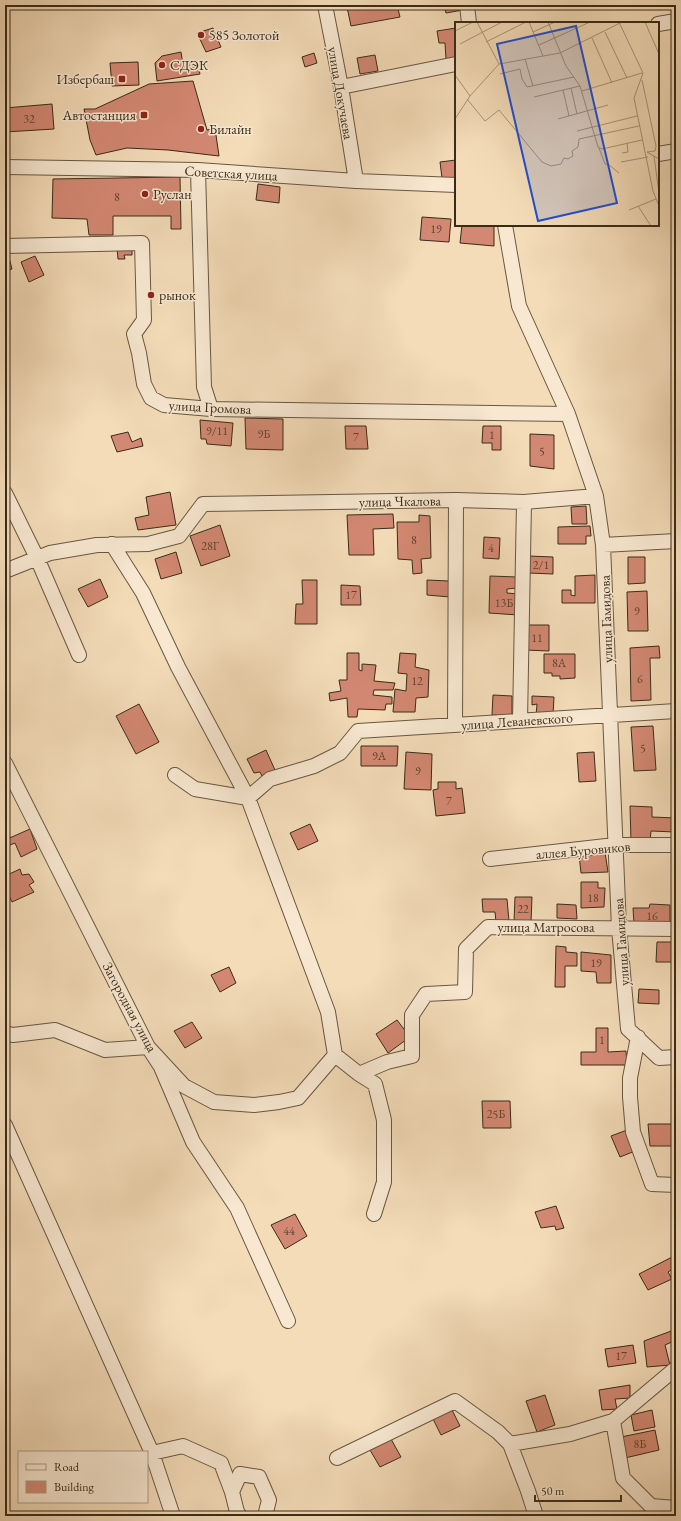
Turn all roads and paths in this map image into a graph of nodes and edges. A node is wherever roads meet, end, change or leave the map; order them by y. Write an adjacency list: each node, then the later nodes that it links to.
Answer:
1 (325, 5): 7 (street, улица Докучаева)
2 (467, 5): 4 (street)
3 (676, 21): 5 (street)
4 (469, 22)
5 (659, 24)
6 (455, 64): 7 (street)
7 (341, 86): 12 (street, улица Докучаева)
8 (676, 151): 9 (street)
9 (659, 154)
10 (5, 167): 11 (street, Советская улица)
11 (198, 170): 12 (street, Советская улица); 16 (street)
12 (356, 181): 13 (street, Советская улица)
13 (455, 185)
14 (505, 226): 17 (street, улица Гамидова)
15 (5, 246): 16 (street, улица Громова)
16 (211, 409): 17 (street, улица Громова)
17 (568, 414): 19 (street, улица Гамидова)
18 (5, 493): 25 (street)
19 (596, 496): 21 (street, улица Чкалова); 24 (street, улица Гамидова)
20 (456, 500): 21 (street, улица Чкалова); 23 (street, улица Чкалова); 31 (street)
21 (524, 502): 30 (street)
22 (676, 541): 24 (street)
23 (112, 544): 25 (street); 34 (street)
24 (603, 544): 29 (street, улица Гамидова)
25 (36, 558): 26 (street); 27 (street)
26 (5, 571)
27 (79, 655)
28 (676, 711): 29 (street, улица Леваневского)
29 (609, 715): 30 (street, улица Леваневского); 35 (street, улица Гамидова)
30 (520, 721): 31 (street, улица Леваневского)
31 (455, 725): 34 (street, улица Леваневского)
32 (5, 763): 42 (street, Загородная улица)
33 (175, 775): 34 (street)
34 (248, 798): 43 (street)
35 (615, 845): 36 (street, аллея Буровиков); 37 (street, аллея Буровиков); 38 (street, улица Гамидова)
36 (676, 845)
37 (490, 860)
38 (618, 928): 39 (street, улица Матросова); 41 (street, улица Гамидова); 45 (street, улица Матросова)
39 (676, 929)
40 (5, 1033): 42 (street)
41 (633, 1033): 44 (street); 47 (street)
42 (148, 1047): 43 (street, Загородная улица); 49 (street)
43 (335, 1055): 45 (street)
44 (676, 1057)
45 (359, 1074): 48 (street)
46 (5, 1125): 53 (street)
47 (676, 1185)
48 (374, 1214)
49 (288, 1320)
50 (676, 1368): 51 (street)
51 (613, 1421): 52 (street); 56 (street)
52 (510, 1444): 54 (street); 60 (street)
53 (152, 1453): 55 (street); 57 (street)
54 (337, 1458)
55 (232, 1492): 58 (street); 59 (street)
56 (676, 1508)
57 (173, 1516)
58 (240, 1516)
59 (265, 1516)
60 (536, 1516)

